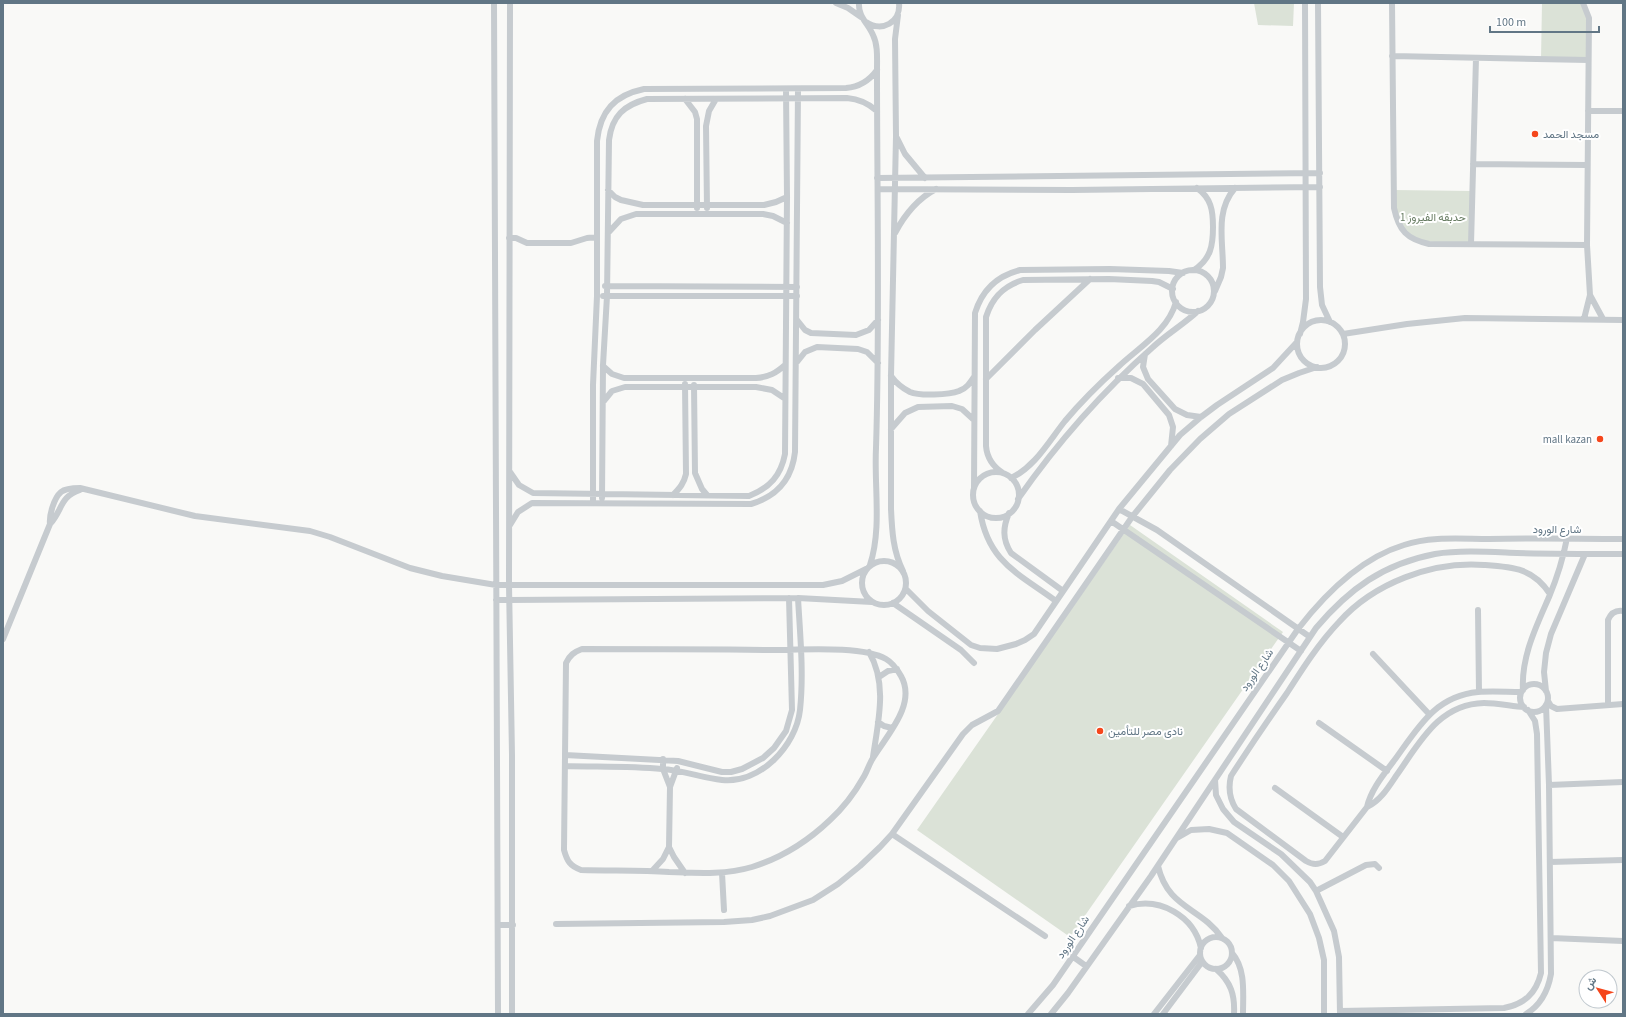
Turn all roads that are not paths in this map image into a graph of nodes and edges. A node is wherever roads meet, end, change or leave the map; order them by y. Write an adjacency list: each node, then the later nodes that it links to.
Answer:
1 (494, 3): 126 (street)
2 (510, 3): 53 (street)
3 (836, 3): 11 (street)
4 (859, 3): 11 (street)
5 (1305, 3): 31 (street)
6 (1318, 3): 30 (street)
7 (1392, 3): 12 (street)
8 (1583, 3): 14 (street)
9 (900, 4): 10 (street)
10 (898, 15): 11 (street); 27 (street)
11 (863, 20): 15 (street)
12 (1392, 56): 13 (street); 54 (street)
13 (1476, 58): 14 (street); 28 (street)
14 (1588, 60): 25 (street)
15 (877, 70): 17 (street); 24 (street)
16 (786, 89): 17 (street); 18 (street); 19 (street)
17 (798, 89): 20 (street)
18 (628, 93): 23 (street); 35 (street)
19 (786, 98): 20 (street); 22 (street); 44 (street)
20 (798, 98): 24 (street); 62 (street)
21 (685, 99): 22 (street); 23 (street); 45 (street)
22 (716, 99): 46 (street)
23 (633, 104): 36 (street)
24 (877, 111): 32 (street)
25 (1588, 111): 26 (street); 29 (street)
26 (1623, 111)
27 (896, 136): 33 (street); 34 (street)
28 (1473, 164): 29 (street); 54 (street)
29 (1588, 165): 55 (street)
30 (1320, 172): 31 (street); 38 (street)
31 (1305, 173): 34 (street); 37 (street)
32 (877, 178): 33 (street); 42 (street)
33 (896, 178): 34 (street); 43 (street)
34 (924, 178)
35 (597, 184): 36 (street); 52 (street)
36 (608, 187): 45 (street); 50 (street)
37 (1306, 187): 38 (street); 41 (street); 78 (street)
38 (1320, 187): 77 (street)
39 (938, 188): 40 (street); 43 (street); 51 (street)
40 (1197, 188): 41 (street); 56 (street)
41 (1235, 188): 64 (street)
42 (878, 189): 43 (street); 75 (street)
43 (896, 189): 51 (street)
44 (787, 197): 46 (street); 49 (street)
45 (697, 205): 46 (street); 47 (street)
46 (707, 205): 48 (street)
47 (697, 214): 48 (street); 50 (street)
48 (707, 214): 49 (street)
49 (786, 223): 61 (street)
50 (608, 234): 60 (street)
51 (895, 234): 87 (street)
52 (597, 237): 53 (street); 59 (street)
53 (509, 238): 101 (street)
54 (1471, 244): 55 (street)
55 (1587, 245): 65 (street)
56 (1194, 270): 57 (street); 64 (street)
57 (1183, 273): 63 (street); 88 (street)
58 (1090, 279): 63 (street); 92 (street); 92 (street)
59 (597, 286): 60 (street); 66 (street)
60 (607, 286): 61 (street); 67 (street)
61 (786, 287): 62 (street); 68 (street)
62 (797, 287): 69 (street)
63 (1173, 289): 70 (street)
64 (1214, 293): 71 (street)
65 (1590, 295): 72 (street); 73 (street)
66 (597, 296): 67 (street); 105 (street)
67 (607, 296): 68 (street); 84 (street)
68 (786, 296): 69 (street); 85 (street)
69 (797, 296): 74 (street)
70 (1176, 302): 71 (street); 103 (street)
71 (1198, 311): 81 (street)
72 (1584, 319): 73 (street); 79 (street)
73 (1603, 319): 76 (street)
74 (797, 320): 75 (street); 82 (street)
75 (878, 320): 83 (street)
76 (1623, 320)
77 (1330, 322): 78 (street); 79 (street)
78 (1300, 334): 80 (street)
79 (1343, 334): 86 (street)
80 (1297, 342): 86 (street); 97 (street)
81 (1145, 354): 91 (street); 97 (street)
82 (797, 362): 83 (street); 111 (street)
83 (878, 363): 124 (street)
84 (603, 365): 89 (street); 96 (street)
85 (785, 365): 90 (street); 95 (street)
86 (1317, 367): 115 (street)
87 (891, 376): 88 (street); 99 (street)
88 (974, 377): 98 (street)
89 (685, 378): 90 (street); 93 (street)
90 (693, 378): 94 (street)
91 (1118, 378): 100 (street); 109 (street)
92 (986, 379): 102 (street)
93 (685, 387): 94 (street); 96 (street); 107 (street)
94 (694, 387): 95 (street); 108 (street)
95 (784, 398): 108 (street)
96 (602, 402): 106 (street)
97 (1201, 417): 100 (street)
98 (974, 420): 99 (street); 104 (street)
99 (891, 429): 125 (street)
100 (1171, 446): 112 (street)
101 (509, 471): 105 (street); 117 (street)
102 (1002, 473): 103 (street); 104 (street)
103 (1011, 478): 109 (street)
104 (974, 488): 113 (street)
105 (593, 494): 106 (street); 110 (street)
106 (602, 494): 107 (street); 111 (street)
107 (673, 495): 108 (street)
108 (707, 495)
109 (1018, 499): 114 (street)
110 (593, 503): 111 (street); 117 (street)
111 (602, 503)
112 (1119, 509): 115 (street); 116 (street)
113 (980, 511): 114 (street); 135 (street)
114 (1009, 513): 129 (street)
115 (1132, 517): 118 (street); 140 (street)
116 (1111, 521): 118 (street); 129 (street)
117 (509, 526): 127 (street)
118 (1124, 530): 143 (street); 179 (street)
119 (1567, 538): 120 (street, شارع الورود); 121 (street); 140 (street, شارع الورود)
120 (1623, 539)
121 (1564, 554): 122 (street); 130 (street); 141 (street)
122 (1585, 554): 123 (street); 152 (street)
123 (1623, 554)
124 (868, 567): 125 (street); 127 (street); 136 (street)
125 (903, 570): 128 (street)
126 (496, 585): 127 (street); 133 (street); 142 (street)
127 (509, 585): 134 (street)
128 (906, 588): 135 (street); 137 (street)
129 (1063, 591): 135 (street)
130 (1550, 594): 153 (street); 180 (street)
131 (789, 598): 132 (street); 134 (street); 145 (street)
132 (798, 598): 136 (street); 144 (street)
133 (496, 600): 134 (street); 194 (street)
134 (509, 600): 195 (street)
135 (1056, 601)
136 (872, 602): 137 (street)
137 (893, 603): 149 (street)
138 (1478, 610): 154 (street)
139 (1623, 611): 157 (street)
140 (1298, 629): 141 (street); 143 (street, شارع الورود)
141 (1310, 637): 146 (street)
142 (3, 639)
143 (1288, 643): 146 (street); 203 (street, شارع الورود)
144 (801, 649): 145 (street); 147 (street); 171 (street)
145 (791, 650): 165 (street); 168 (street)
146 (1301, 651): 173 (street)
147 (869, 652): 150 (street); 151 (street)
148 (1373, 654): 159 (street)
149 (974, 663)
150 (897, 668): 151 (street); 162 (street)
151 (879, 677): 160 (street)
152 (1546, 690): 153 (street); 155 (street)
153 (1522, 691): 154 (street); 158 (street)
154 (1479, 692): 159 (street)
155 (1547, 703): 157 (street); 158 (street); 175 (street)
156 (1623, 704): 157 (street)
157 (1608, 705)
158 (1526, 708): 164 (street); 209 (street)
159 (1429, 714): 163 (street)
160 (878, 722): 162 (street); 167 (street)
161 (1319, 722): 172 (street)
162 (892, 728): 167 (street)
163 (1409, 740): 164 (street); 172 (street)
164 (1418, 746): 178 (street)
165 (565, 755): 166 (street); 169 (street)
166 (663, 759): 168 (street); 170 (street)
167 (872, 759): 189 (street)
168 (678, 761): 171 (street)
169 (565, 766): 170 (street); 187 (street)
170 (663, 769): 171 (street); 176 (street)
171 (676, 771): 176 (street)
172 (1387, 771): 178 (street)
173 (1215, 780): 181 (street); 190 (street)
174 (1623, 782): 175 (street)
175 (1549, 785): 184 (street)
176 (670, 787): 182 (street)
177 (1275, 788): 180 (street)
178 (1367, 807): 180 (street)
179 (892, 834): 193 (street); 196 (street)
180 (1343, 837)
181 (1176, 838): 185 (street); 218 (street)
182 (669, 847): 187 (street); 188 (street)
183 (1623, 860): 184 (street)
184 (1550, 862): 198 (street)
185 (1158, 866): 191 (street); 197 (street)
186 (1379, 868): 190 (street)
187 (652, 871): 188 (street)
188 (685, 872): 189 (street)
189 (722, 873): 192 (street)
190 (1316, 891): 207 (street)
191 (1129, 906): 200 (street); 205 (street)
192 (724, 910)
193 (556, 924)
194 (498, 925): 195 (street); 210 (street)
195 (513, 925): 211 (street)
196 (1045, 936)
197 (1222, 938): 200 (street); 201 (street)
198 (1552, 938): 199 (street); 219 (street)
199 (1623, 942)
200 (1201, 948): 202 (street)
201 (1232, 953): 206 (street); 217 (street)
202 (1200, 955): 204 (street); 214 (street)
203 (1072, 956): 205 (street); 212 (street, شارع الورود)
204 (1202, 962): 206 (street); 215 (street)
205 (1086, 966): 213 (street)
206 (1216, 969): 216 (street)
207 (1340, 1012): 208 (street)
208 (1389, 1012): 209 (street)
209 (1431, 1012)
210 (498, 1014)
211 (512, 1014)
212 (1028, 1014)
213 (1051, 1014)
214 (1154, 1014)
215 (1163, 1014)
216 (1234, 1014)
217 (1243, 1014)
218 (1324, 1014)
219 (1526, 1014)

